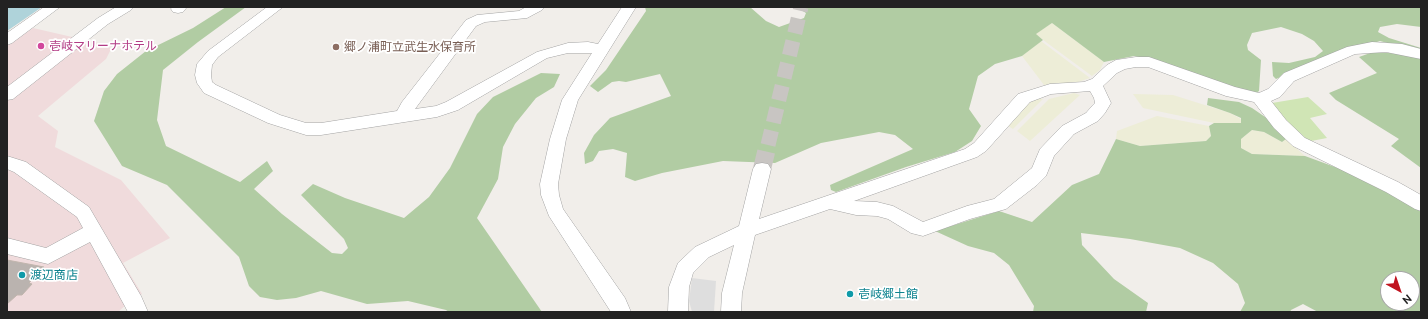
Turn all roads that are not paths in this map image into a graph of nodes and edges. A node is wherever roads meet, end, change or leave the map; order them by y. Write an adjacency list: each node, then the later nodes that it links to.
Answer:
1 (53, 7): 6 (street)
2 (126, 7): 10 (street)
3 (276, 7): 12 (street)
4 (537, 7): 12 (street)
5 (629, 7): 7 (street)
6 (7, 40)
7 (602, 50): 12 (street); 21 (street)
8 (1421, 54): 11 (street)
9 (1094, 84): 11 (street); 15 (street); 15 (street)
10 (7, 96)
11 (1258, 98): 16 (street)
12 (403, 116)
13 (7, 162): 17 (street)
14 (762, 169): 18 (street)
15 (828, 202): 18 (street)
16 (1421, 204)
17 (94, 231): 19 (street); 20 (street)
18 (746, 231): 22 (street); 23 (street)
19 (7, 246)
20 (132, 309)
21 (621, 312)
22 (678, 312)
23 (731, 312)

